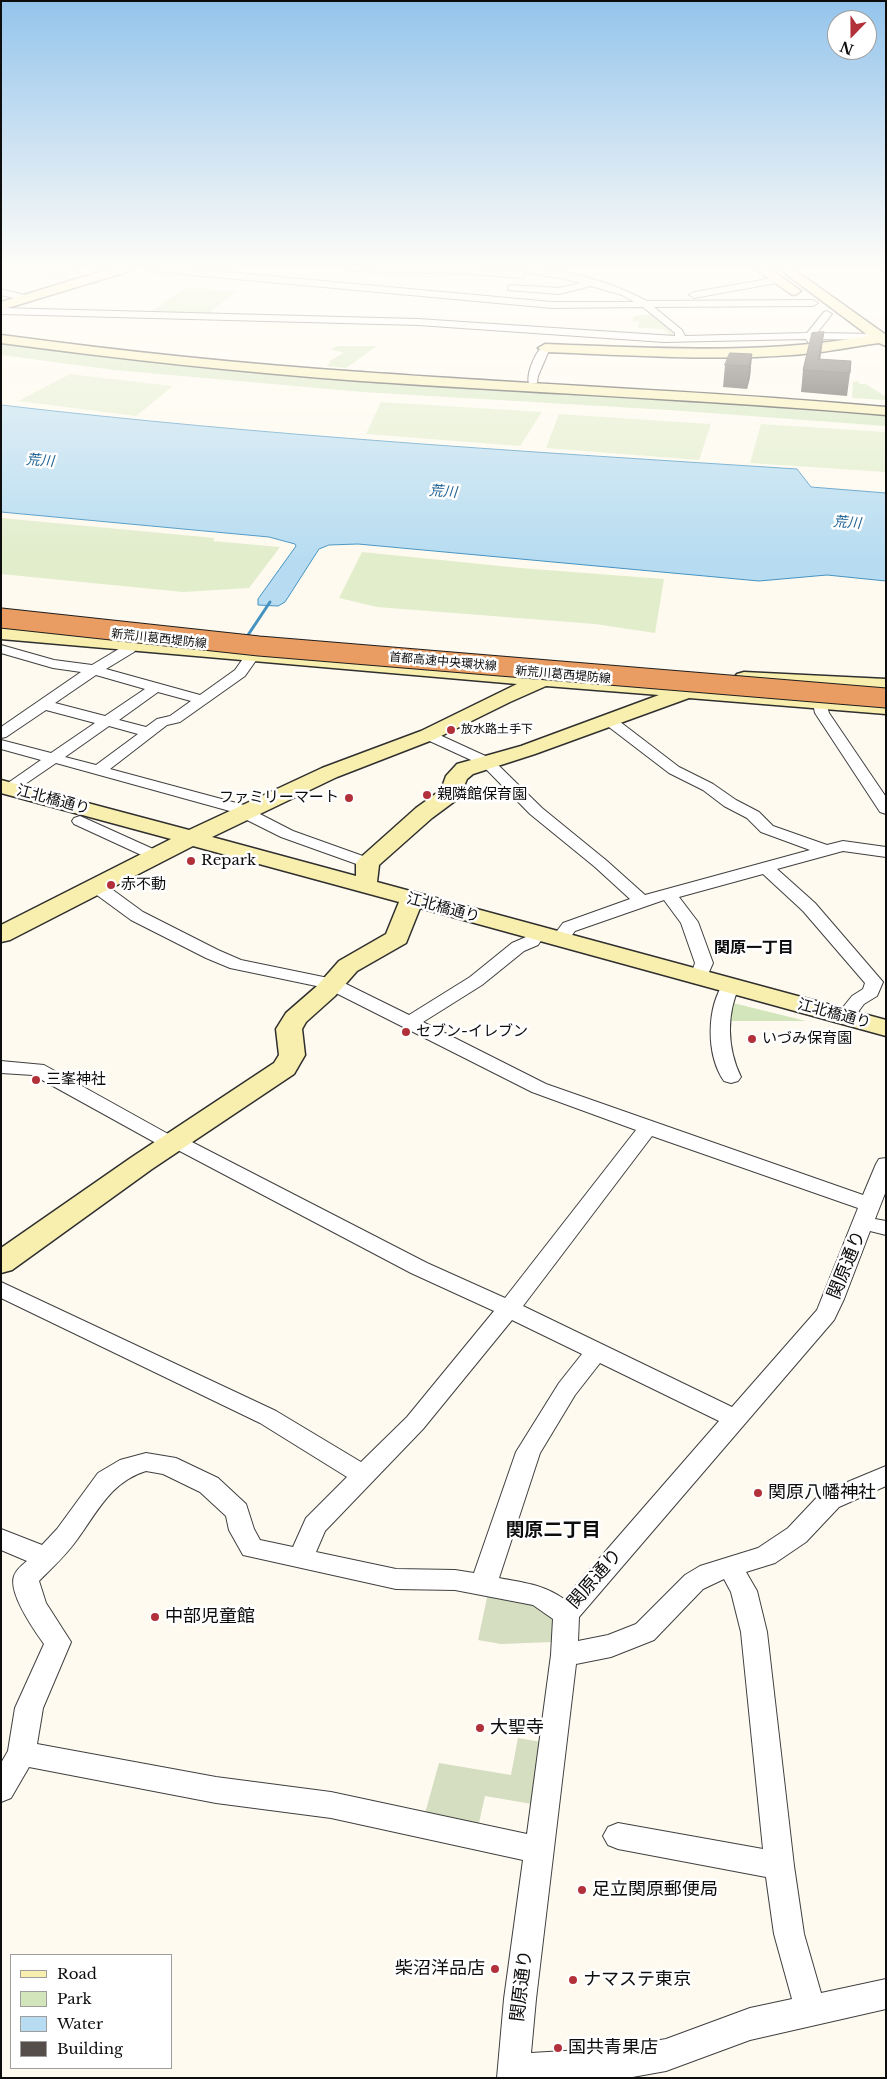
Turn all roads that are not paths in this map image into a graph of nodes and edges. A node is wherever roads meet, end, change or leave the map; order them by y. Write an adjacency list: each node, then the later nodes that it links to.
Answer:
1 (230, 365): 7 (main road)
2 (297, 365): 4 (main road)
3 (538, 365): 4 (street)
4 (533, 382): 5 (main road)
5 (715, 392): 6 (main road); 7 (main road)
6 (886, 402)
7 (802, 403): 8 (main road)
8 (886, 410)
9 (1, 618): 24 (highway, 首都高速中央環状線, bridge)
10 (1, 623): 17 (main road, 新荒川葛西堤防線)
11 (1, 629): 24 (highway, 首都高速中央環状線)
12 (1, 633): 13 (main road, 新荒川葛西堤防線)
13 (132, 645): 15 (main road, 新荒川葛西堤防線); 16 (street)
14 (1, 648): 16 (street)
15 (252, 656): 17 (main road, 新荒川葛西堤防線); 21 (street)
16 (94, 670): 19 (street); 23 (street)
17 (551, 678): 18 (main road); 20 (main road, 新荒川葛西堤防線); 24 (main road, 新荒川葛西堤防線); 29 (street)
18 (886, 685)
19 (155, 688): 21 (street); 25 (street)
20 (686, 691): 22 (main road, 新荒川葛西堤防線); 26 (main road)
21 (202, 700): 27 (street)
22 (820, 703): 24 (main road, 新荒川葛西堤防線); 35 (street)
23 (44, 705): 25 (street); 28 (street)
24 (885, 705)
25 (107, 721): 27 (street); 31 (street)
26 (610, 721): 32 (main road); 39 (street)
27 (149, 732): 33 (street)
28 (1, 734)
29 (428, 735): 32 (street); 36 (street)
30 (1, 744): 31 (street)
31 (55, 758): 33 (street); 34 (street)
32 (487, 762): 43 (main road); 47 (street)
33 (99, 770): 36 (street)
34 (4, 787): 38 (main road, 江北橋通り)
35 (886, 809)
36 (247, 812): 38 (street); 43 (street)
37 (80, 821): 41 (street)
38 (193, 838): 41 (street); 43 (main road, 江北橋通り)
39 (826, 850): 40 (street); 42 (street)
40 (886, 852)
41 (156, 856): 44 (street)
42 (765, 867): 45 (street); 53 (street)
43 (364, 874): 46 (main road, 江北橋通り)
44 (96, 886): 48 (street); 51 (street)
45 (668, 894): 47 (street); 50 (street)
46 (414, 900): 49 (main road, 江北橋通り); 51 (main road)
47 (642, 901): 49 (street)
48 (1, 935)
49 (548, 936): 50 (main road, 江北橋通り); 54 (street)
50 (699, 977): 52 (main road, 江北橋通り)
51 (332, 984): 54 (street); 59 (main road)
52 (731, 985): 53 (main road, 江北橋通り); 57 (street)
53 (846, 1016): 55 (main road, 江北橋通り)
54 (409, 1023): 58 (street)
55 (886, 1028)
56 (1, 1067): 59 (street)
57 (731, 1077)
58 (648, 1128): 61 (street); 64 (street)
59 (173, 1142): 62 (main road); 64 (street)
60 (886, 1164): 61 (street, 関原通り)
61 (874, 1219): 66 (street, 関原通り)
62 (1, 1263)
63 (1, 1289): 68 (street)
64 (507, 1308): 65 (street); 68 (street)
65 (596, 1352): 66 (street); 73 (street)
66 (735, 1419): 74 (street, 関原通り)
67 (886, 1475): 72 (street)
68 (364, 1476): 71 (street)
69 (1, 1539): 70 (street)
70 (44, 1557): 71 (street); 76 (street)
71 (301, 1558): 73 (street)
72 (730, 1567): 75 (street); 80 (street)
73 (483, 1586): 74 (street)
74 (566, 1614): 75 (street, 関原通り)
75 (564, 1655): 79 (street, 関原通り)
76 (22, 1753): 77 (street); 79 (street)
77 (1, 1790)
78 (618, 1836): 80 (street)
79 (538, 1850): 83 (street, 関原通り)
80 (779, 1866): 82 (street)
81 (886, 1994): 82 (street)
82 (810, 2010): 83 (street)
83 (513, 2074)

